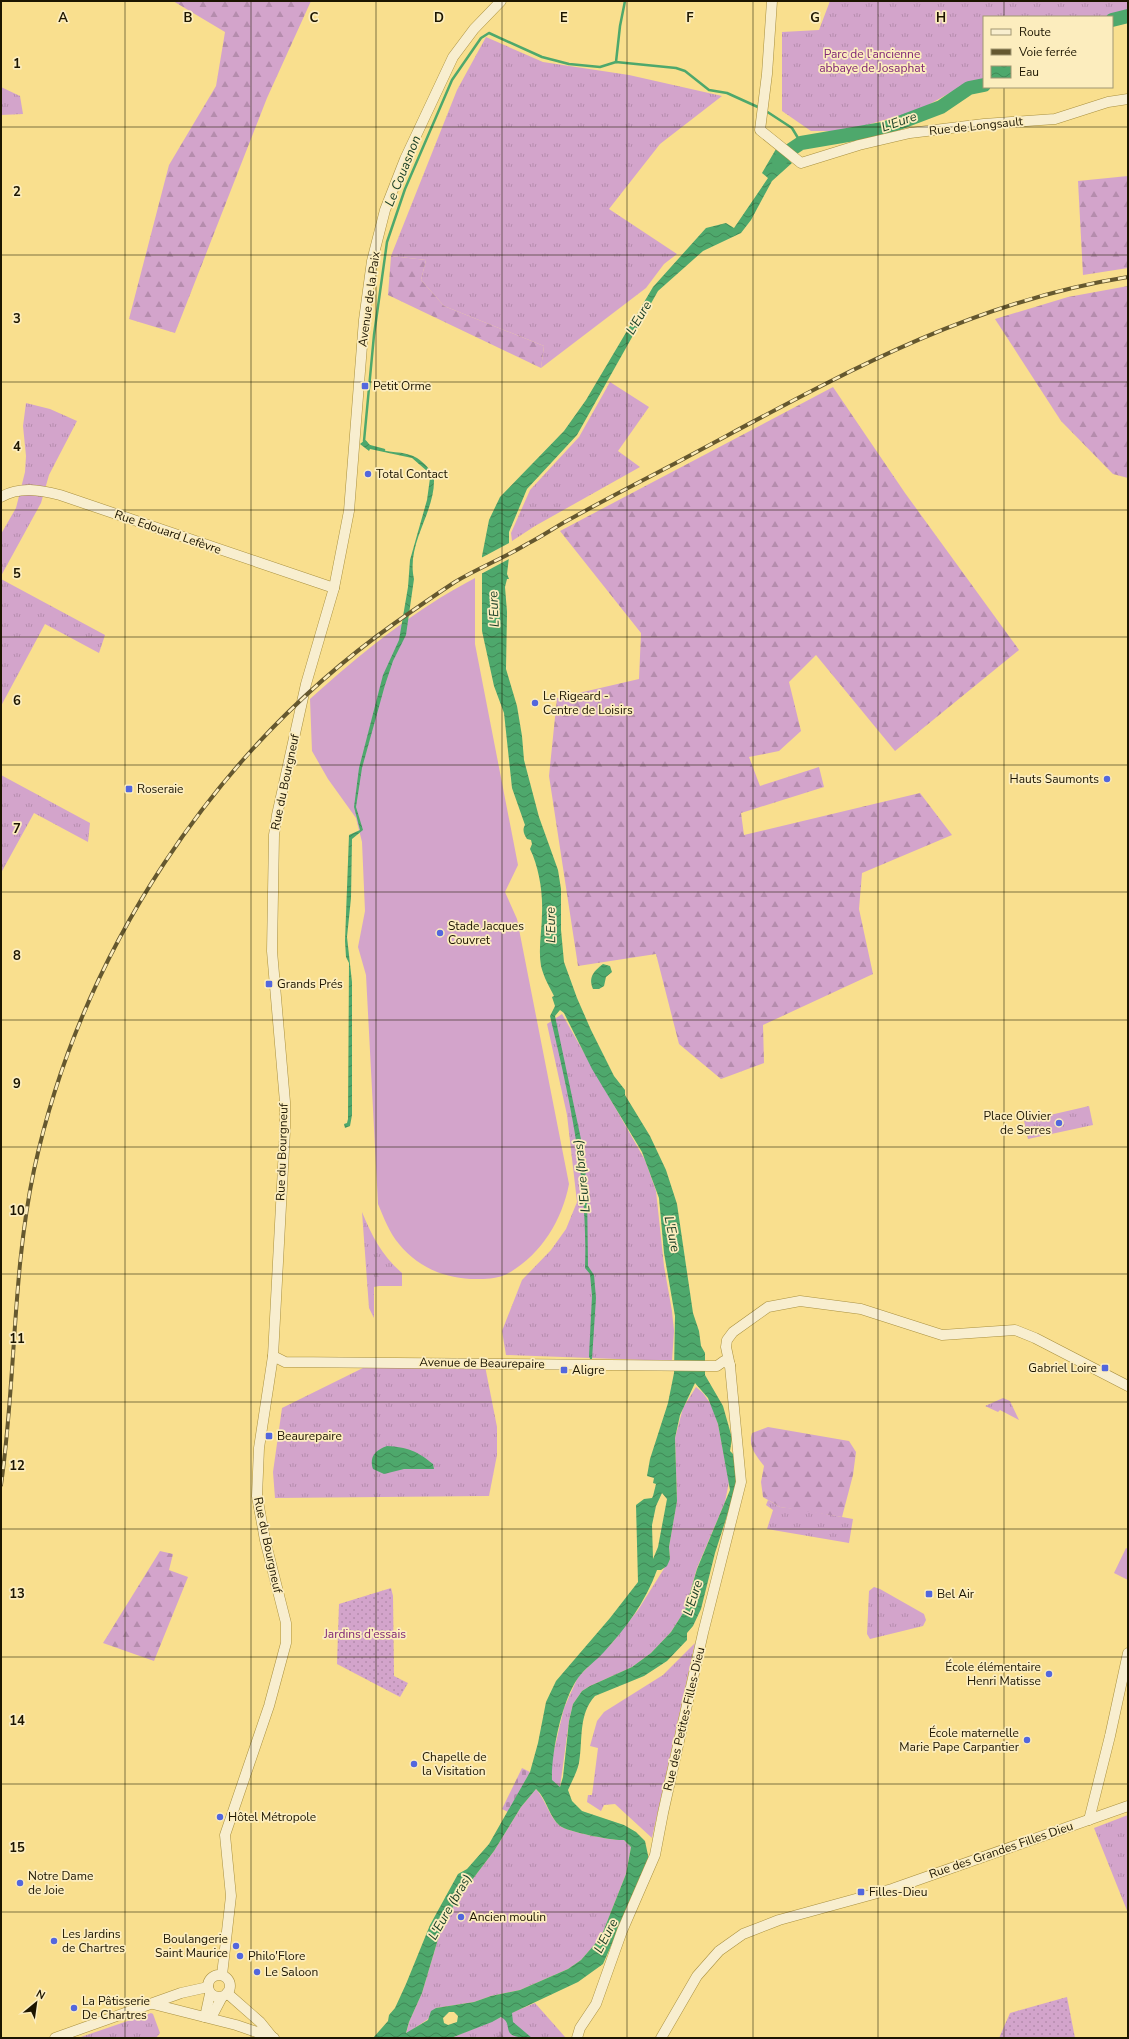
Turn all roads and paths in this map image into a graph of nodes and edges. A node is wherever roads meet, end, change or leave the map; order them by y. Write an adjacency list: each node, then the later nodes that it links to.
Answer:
1 (501, 1): 4 (main road, Avenue de la Paix)
2 (772, 1): 3 (main road, Rue de Longsault)
3 (1128, 99)
4 (354, 439): 6 (main road, Rue du Bourgneuf)
5 (1, 497): 6 (main road, Rue Edouard Lefèvre)
6 (334, 588): 7 (main road, Rue du Bourgneuf)
7 (272, 1356): 8 (main road, Avenue de Beaurepaire); 13 (main road, Rue du Bourgneuf)
8 (730, 1366): 9 (main road, Rue des Petites-Filles-Dieu); 20 (main road, Rue des Petites-Filles-Dieu)
9 (1128, 1386)
10 (1128, 1653): 12 (main road)
11 (1128, 1806): 12 (main road, Rue des Grandes Filles Dieu)
12 (1089, 1820): 21 (main road, Rue des Grandes Filles Dieu)
13 (222, 1975): 14 (main road); 15 (main road)
14 (209, 1990): 15 (main road); 16 (main road); 17 (main road)
15 (225, 1995): 17 (main road); 19 (main road)
16 (153, 2004): 17 (main road); 18 (main road)
17 (208, 2017): 19 (main road)
18 (55, 2038)
19 (273, 2038)
20 (576, 2038)
21 (661, 2038)

